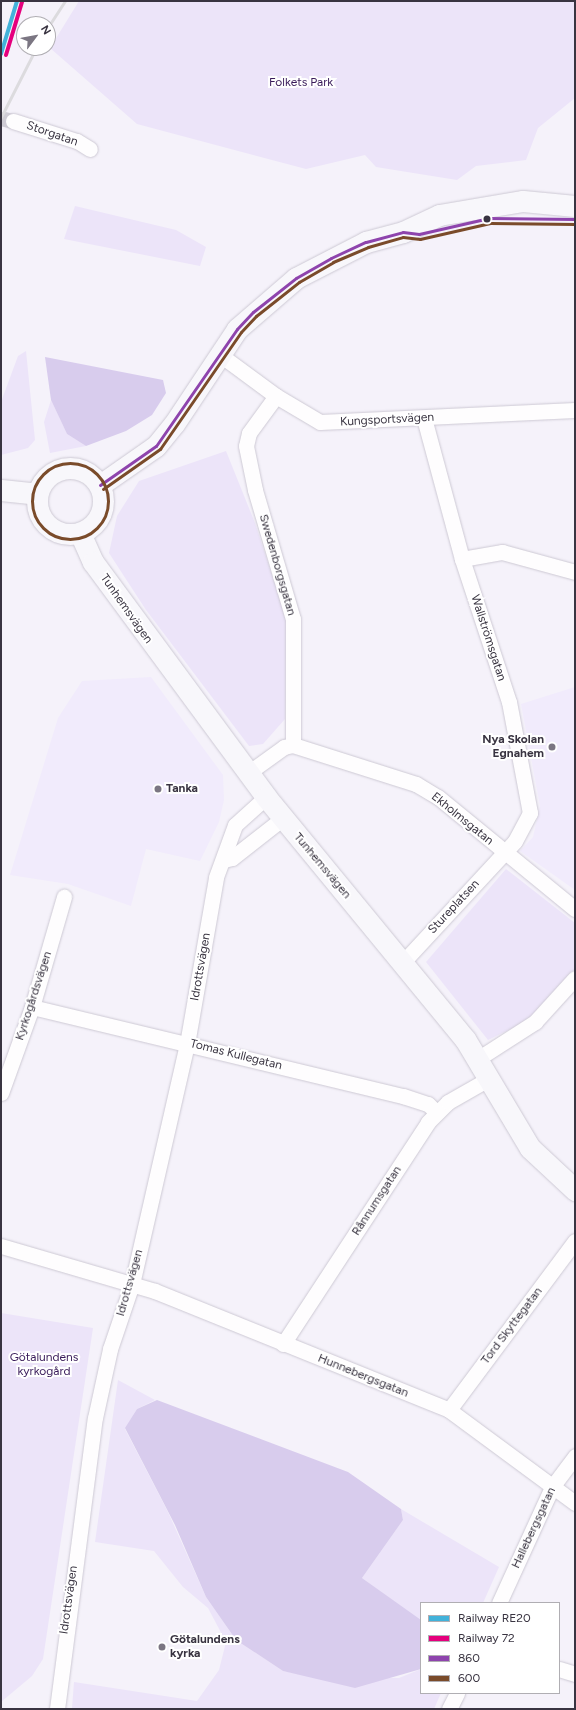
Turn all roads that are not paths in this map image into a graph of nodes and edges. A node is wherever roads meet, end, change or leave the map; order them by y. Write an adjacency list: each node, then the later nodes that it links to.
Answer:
1 (13, 121): 2 (street, Storgatan)
2 (90, 149)
3 (575, 206): 5 (street)
4 (575, 219): 5 (street)
5 (403, 232): 6 (street)
6 (219, 354): 7 (street, Kungsportsvägen); 10 (street)
7 (276, 396): 9 (street, Kungsportsvägen); 16 (street, Swedenborgsgatan)
8 (575, 410): 9 (street, Kungsportsvägen)
9 (424, 418): 14 (street, Wallströmsgatan)
10 (100, 485): 12 (street); 13 (street)
11 (1, 490): 12 (street)
12 (37, 494): 13 (street)
13 (80, 533): 17 (street, Tunhemsvägen)
14 (462, 559): 15 (street); 20 (street, Wallströmsgatan)
15 (575, 572)
16 (293, 745): 17 (street); 20 (street, Ekholmsgatan)
17 (248, 773): 18 (street, Tunhemsvägen)
18 (266, 797): 19 (street, Tunhemsvägen); 21 (street, Idrottsvägen)
19 (282, 818): 21 (street); 24 (street, Tunhemsvägen)
20 (504, 853): 23 (street, Ekholmsgatan); 24 (street, Stureplatsen)
21 (224, 860): 27 (street, Idrottsvägen)
22 (64, 897): 26 (street, Kyrkogårdsvägen)
23 (575, 909)
24 (404, 961): 28 (street, Tunhemsvägen)
25 (575, 978): 28 (street)
26 (32, 1007): 27 (street, Tomas Kullegatan); 30 (street, Kyrkogårdsvägen)
27 (187, 1044): 31 (street, Tomas Kullegatan); 35 (street, Idrottsvägen)
28 (479, 1058): 29 (street, Tunhemsvägen)
29 (490, 1078): 31 (street, Rånnumsgatan); 32 (street, Tunhemsvägen)
30 (1, 1093)
31 (436, 1112): 36 (street, Rånnumsgatan)
32 (575, 1190)
33 (575, 1241): 37 (street, Tord Skyttegatan)
34 (1, 1246): 35 (street)
35 (132, 1284): 36 (street, Hunnebergsgatan); 45 (street, Idrottsvägen)
36 (283, 1344): 37 (street, Hunnebergsgatan)
37 (449, 1410): 39 (street, Hunnebergsgatan)
38 (575, 1456): 39 (street, Hallebergsgatan)
39 (552, 1487): 40 (street, Hunnebergsgatan); 41 (street, Hallebergsgatan)
40 (575, 1503)
41 (499, 1602)
42 (560, 1669): 43 (street)
43 (575, 1674)
44 (456, 1694): 46 (street)
45 (57, 1709)
46 (449, 1709)

